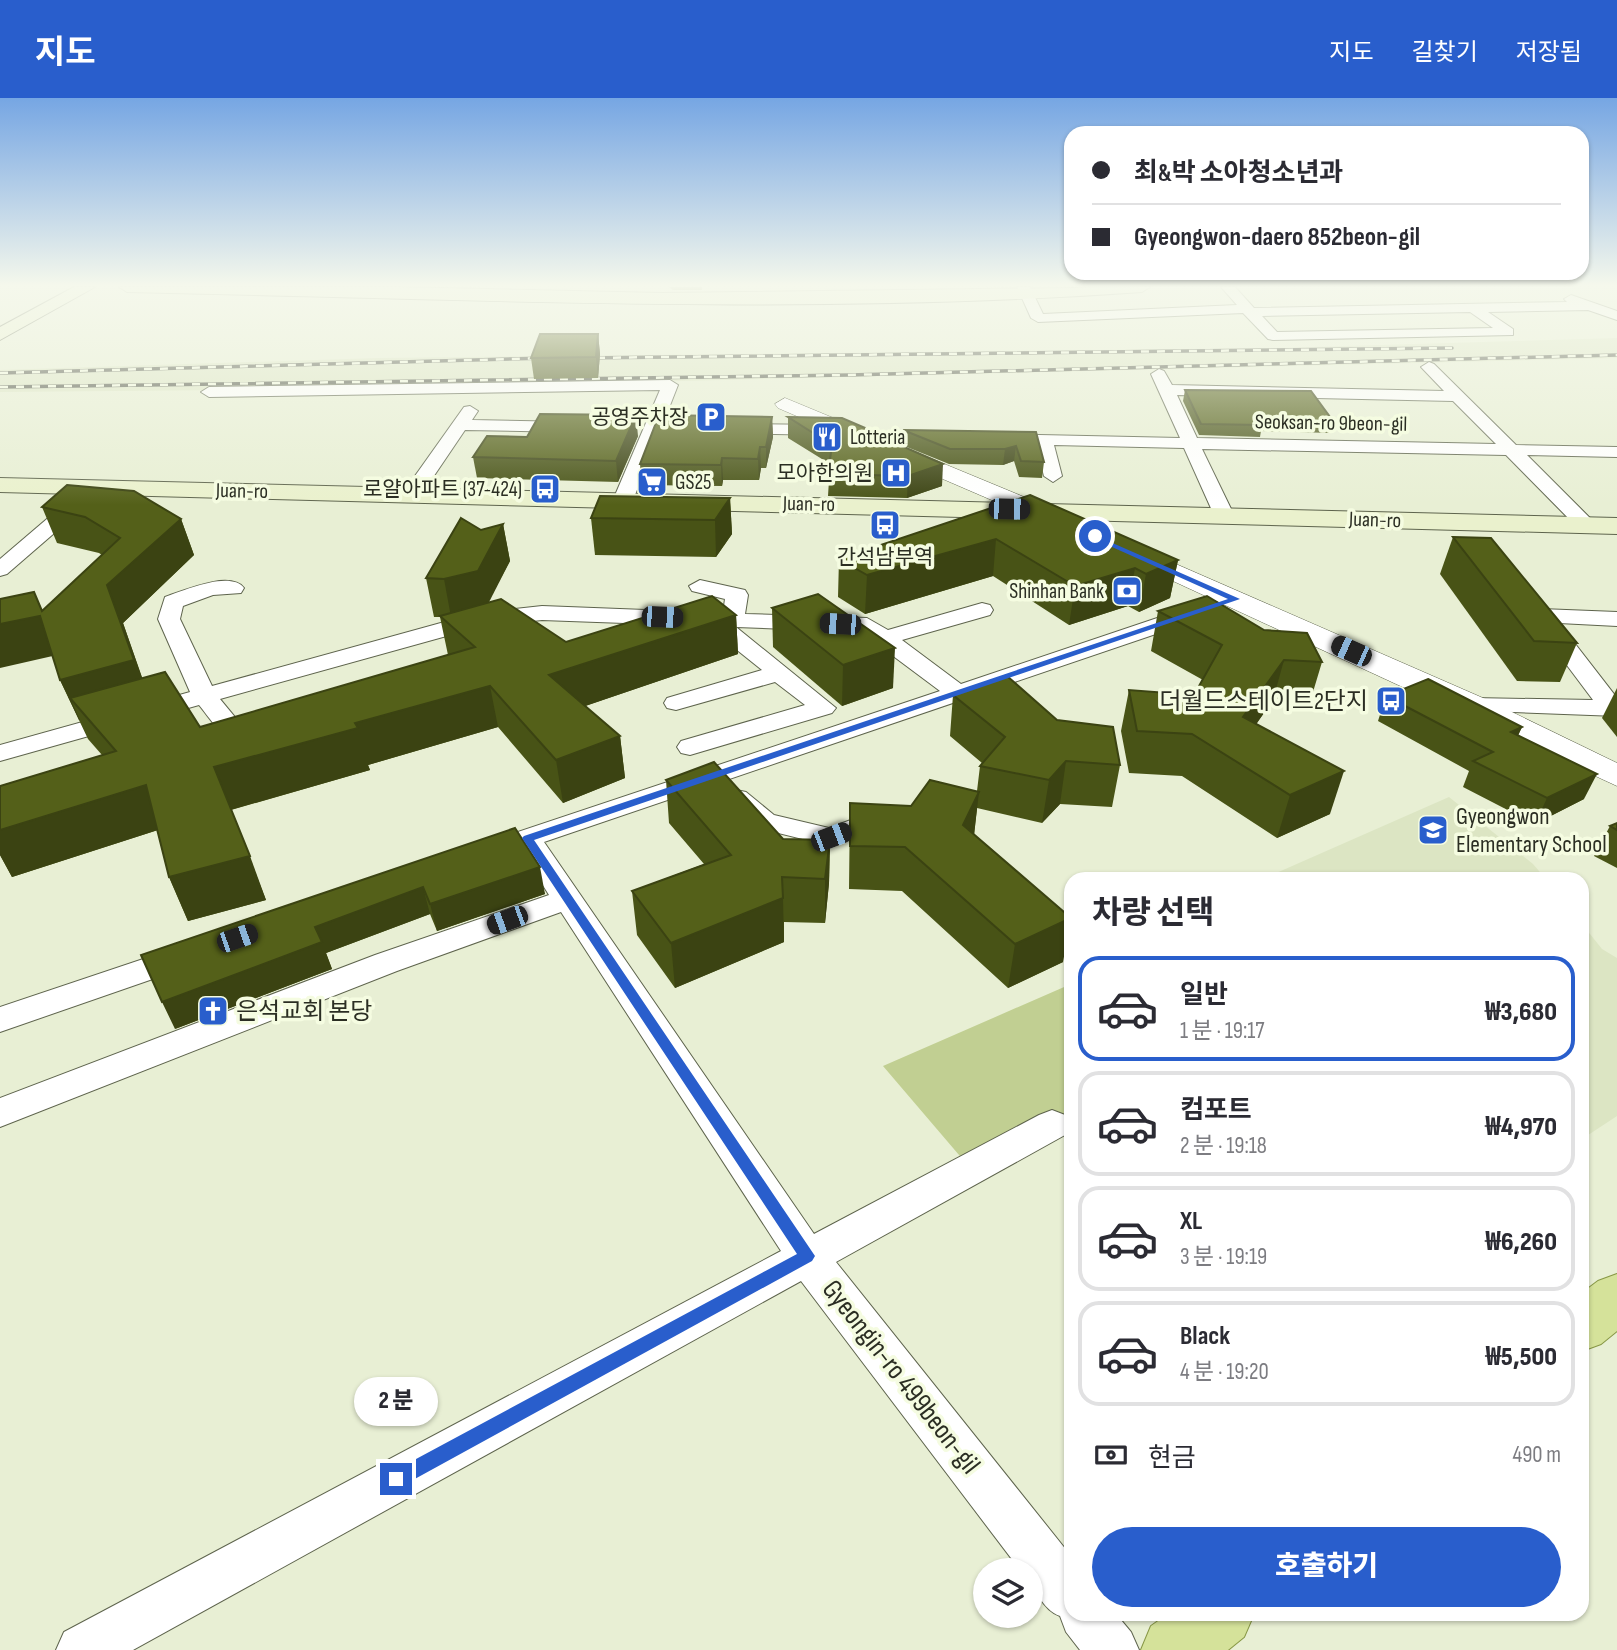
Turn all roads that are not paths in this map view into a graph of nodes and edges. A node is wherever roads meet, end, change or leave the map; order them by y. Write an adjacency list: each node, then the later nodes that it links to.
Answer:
1 (1429, 367): 4 (street)
2 (486, 388): 3 (street); 6 (street); 20 (street)
3 (209, 392)
4 (1458, 396): 11 (street); 12 (street)
5 (785, 404): 9 (street)
6 (460, 425): 7 (street); 17 (street)
7 (584, 427)
8 (708, 429): 9 (street, Seoksan-ro 9beon-gil)
9 (852, 433): 10 (street, Seoksan-ro 9beon-gil); 21 (street)
10 (1044, 440): 11 (street, Seoksan-ro 9beon-gil); 15 (street)
11 (1191, 443): 12 (street, Seoksan-ro 9beon-gil); 22 (street)
12 (1511, 450): 13 (street, Seoksan-ro 9beon-gil); 23 (street)
13 (1617, 452)
14 (0, 474): 17 (main road)
15 (1053, 476)
16 (0, 485): 17 (main road, Juan-ro)
17 (417, 494): 19 (main road); 20 (main road, Juan-ro)
18 (0, 497): 19 (main road)
19 (82, 499): 25 (street)
20 (623, 500): 21 (main road, Juan-ro)
21 (1037, 510): 22 (main road, Juan-ro); 28 (street)
22 (1224, 515): 23 (main road, Juan-ro)
23 (1586, 525): 24 (main road, Juan-ro)
24 (1617, 526)
25 (0, 570)
26 (700, 586): 30 (street)
27 (233, 588): 35 (street)
28 (1235, 599): 34 (street); 37 (street)
29 (982, 610): 32 (street)
30 (722, 618): 32 (street); 33 (street); 35 (street)
31 (1617, 619): 38 (street)
32 (884, 638): 34 (street)
33 (779, 673): 36 (street); 40 (street)
34 (957, 692): 42 (street)
35 (204, 695): 39 (street); 41 (street)
36 (676, 703)
37 (1472, 705): 38 (street); 43 (street)
38 (1614, 708)
39 (284, 718)
40 (690, 747)
41 (0, 753)
42 (708, 776): 44 (street); 45 (street)
43 (1617, 776)
44 (878, 819)
45 (527, 838): 46 (street); 47 (street, Gyeongin-ro 499beon-gil)
46 (461, 861)
47 (568, 899): 50 (street); 52 (street, Gyeongin-ro 499beon-gil)
48 (211, 947): 49 (street)
49 (0, 1020)
50 (0, 1113)
51 (1052, 1125): 52 (street)
52 (807, 1256): 55 (street, Gyeongin-ro 499beon-gil); 58 (street)
53 (1617, 1298): 54 (main road)
54 (1589, 1320)
55 (1064, 1587)
56 (1090, 1621): 59 (street)
57 (1212, 1621): 60 (main road)
58 (82, 1650)
59 (1113, 1650)
60 (1175, 1650)

